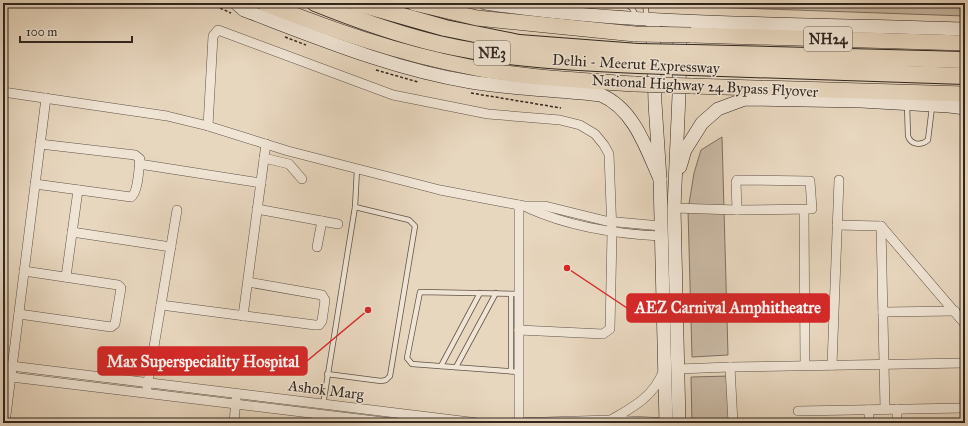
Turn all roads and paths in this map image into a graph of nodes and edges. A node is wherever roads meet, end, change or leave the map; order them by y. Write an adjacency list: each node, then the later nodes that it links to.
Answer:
1 (236, 3): 30 (main road)
2 (264, 3): 18 (highway, National Highway 24 Bypass Flyover, bridge)
3 (315, 3): 13 (highway, Delhi - Meerut Expressway / NE3)
4 (357, 3): 13 (highway, Delhi - Meerut Expressway / NE3)
5 (414, 3): 12 (highway, NH24, bridge)
6 (486, 3): 9 (main road)
7 (624, 3): 9 (lane)
8 (645, 3): 9 (lane)
9 (646, 20): 10 (main road); 30 (main road)
10 (680, 21): 11 (main road); 34 (main road)
11 (965, 29)
12 (965, 43)
13 (638, 59): 14 (highway, Delhi - Meerut Expressway / NE3, bridge)
14 (692, 60): 15 (highway, Delhi - Meerut Expressway / NE3); 16 (highway, Delhi - Meerut Expressway / NE3)
15 (965, 60)
16 (965, 76)
17 (3, 92): 19 (street)
18 (965, 94)
19 (46, 98): 23 (street); 24 (street)
20 (907, 104): 21 (main road); 21 (lane); 34 (main road)
21 (932, 105): 22 (main road)
22 (965, 108)
23 (208, 126): 25 (street); 44 (street)
24 (40, 144): 27 (street); 33 (street)
25 (266, 144): 26 (street); 28 (street)
26 (264, 158): 29 (street); 32 (street)
27 (139, 164): 32 (street); 35 (street)
28 (357, 169): 36 (street); 37 (lane)
29 (302, 179)
30 (660, 179): 48 (main road)
31 (839, 180): 46 (street)
32 (261, 183): 39 (street)
33 (35, 184): 35 (street); 53 (street)
34 (675, 184): 38 (main road)
35 (78, 190): 49 (street)
36 (522, 205): 44 (street); 50 (street); 58 (street)
37 (355, 207): 78 (lane); 78 (lane)
38 (674, 208): 41 (street); 76 (main road)
39 (257, 209): 43 (street); 55 (street)
40 (177, 210): 52 (street)
41 (737, 210): 42 (street); 42 (street)
42 (804, 210): 68 (street)
43 (322, 221): 45 (street); 51 (street)
44 (611, 221): 48 (street); 50 (street)
45 (338, 224)
46 (837, 225): 47 (street); 69 (street)
47 (881, 226): 60 (street); 61 (street)
48 (661, 231): 50 (street); 75 (main road)
49 (72, 232): 52 (street); 54 (street)
50 (612, 233): 65 (street)
51 (318, 247)
52 (170, 248): 59 (street)
53 (24, 271): 54 (street); 62 (street)
54 (66, 277): 62 (street)
55 (248, 282): 63 (street); 63 (street)
56 (480, 293): 57 (lane); 72 (lane); 72 (lane)
57 (496, 294): 58 (lane); 73 (lane)
58 (515, 294): 65 (street); 66 (lane)
59 (161, 305): 63 (street); 80 (street)
60 (955, 311): 61 (street); 64 (street)
61 (883, 312): 70 (street)
62 (19, 314): 71 (street)
63 (243, 316)
64 (965, 324)
65 (519, 330): 66 (street)
66 (515, 347): 77 (street)
67 (965, 363): 70 (street)
68 (805, 365): 69 (street); 74 (street)
69 (832, 365): 70 (street)
70 (884, 365): 86 (street)
71 (8, 366): 79 (street); 80 (street, Ashok Marg)
72 (441, 366): 73 (lane)
73 (456, 367): 77 (lane)
74 (730, 367): 76 (street); 102 (street)
75 (664, 368): 92 (street); 100 (main road)
76 (678, 370): 101 (main road)
77 (515, 372): 99 (street)
78 (327, 374): 84 (lane)
79 (7, 377): 81 (street, Ashok Marg); 94 (street)
80 (148, 383): 81 (street); 82 (street, Ashok Marg)
81 (147, 393): 83 (street, Ashok Marg)
82 (237, 394): 83 (street); 84 (street, Ashok Marg)
83 (235, 404): 90 (street, Ashok Marg); 95 (street)
84 (323, 404): 90 (lane); 91 (street, Ashok Marg)
85 (965, 408): 87 (street)
86 (885, 409): 87 (street); 88 (street)
87 (897, 409): 104 (street)
88 (869, 410): 89 (street); 103 (street)
89 (798, 411)
90 (322, 414): 93 (street, Ashok Marg)
91 (412, 419): 97 (street, Ashok Marg)
92 (611, 420): 99 (street); 100 (street)
93 (365, 421): 96 (street, Ashok Marg)
94 (5, 423)
95 (234, 423)
96 (392, 423)
97 (478, 423)
98 (511, 423): 99 (street)
99 (519, 423)
100 (668, 423)
101 (679, 423)
102 (733, 423)
103 (870, 423)
104 (897, 423)

